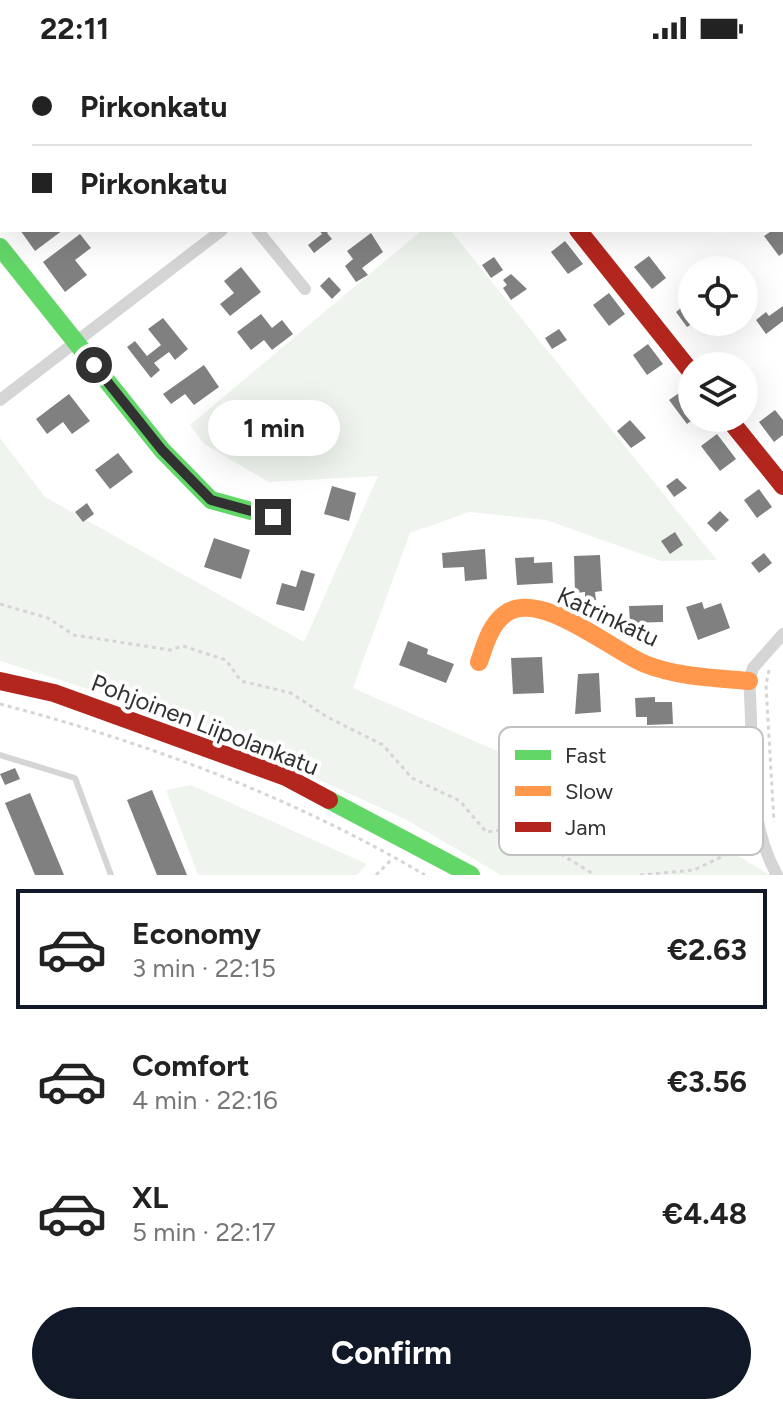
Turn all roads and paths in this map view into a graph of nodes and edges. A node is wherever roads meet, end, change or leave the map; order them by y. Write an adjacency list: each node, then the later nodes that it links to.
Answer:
1 (219, 232): 6 (street)
2 (259, 232): 5 (street)
3 (580, 232): 7 (street)
4 (0, 247): 6 (street)
5 (305, 289)
6 (76, 344): 8 (street); 11 (street)
7 (678, 355)
8 (0, 400)
9 (739, 432): 10 (street)
10 (783, 486)
11 (273, 517)
12 (0, 604): 21 (path)
13 (783, 634): 17 (street)
14 (479, 662): 17 (street, Katrinkatu)
15 (769, 669): 22 (path)
16 (0, 681): 30 (street, Pohjoinen Liipolankatu)
17 (749, 681): 19 (street)
18 (0, 704): 26 (path)
19 (751, 727)
20 (0, 755): 27 (lane)
21 (499, 830)
22 (763, 836)
23 (763, 844): 33 (street)
24 (562, 855): 31 (path)
25 (724, 855): 32 (path)
26 (394, 857): 28 (path); 29 (path)
27 (111, 875)
28 (376, 875)
29 (425, 875)
30 (471, 875)
31 (595, 875)
32 (640, 875)
33 (777, 875)

